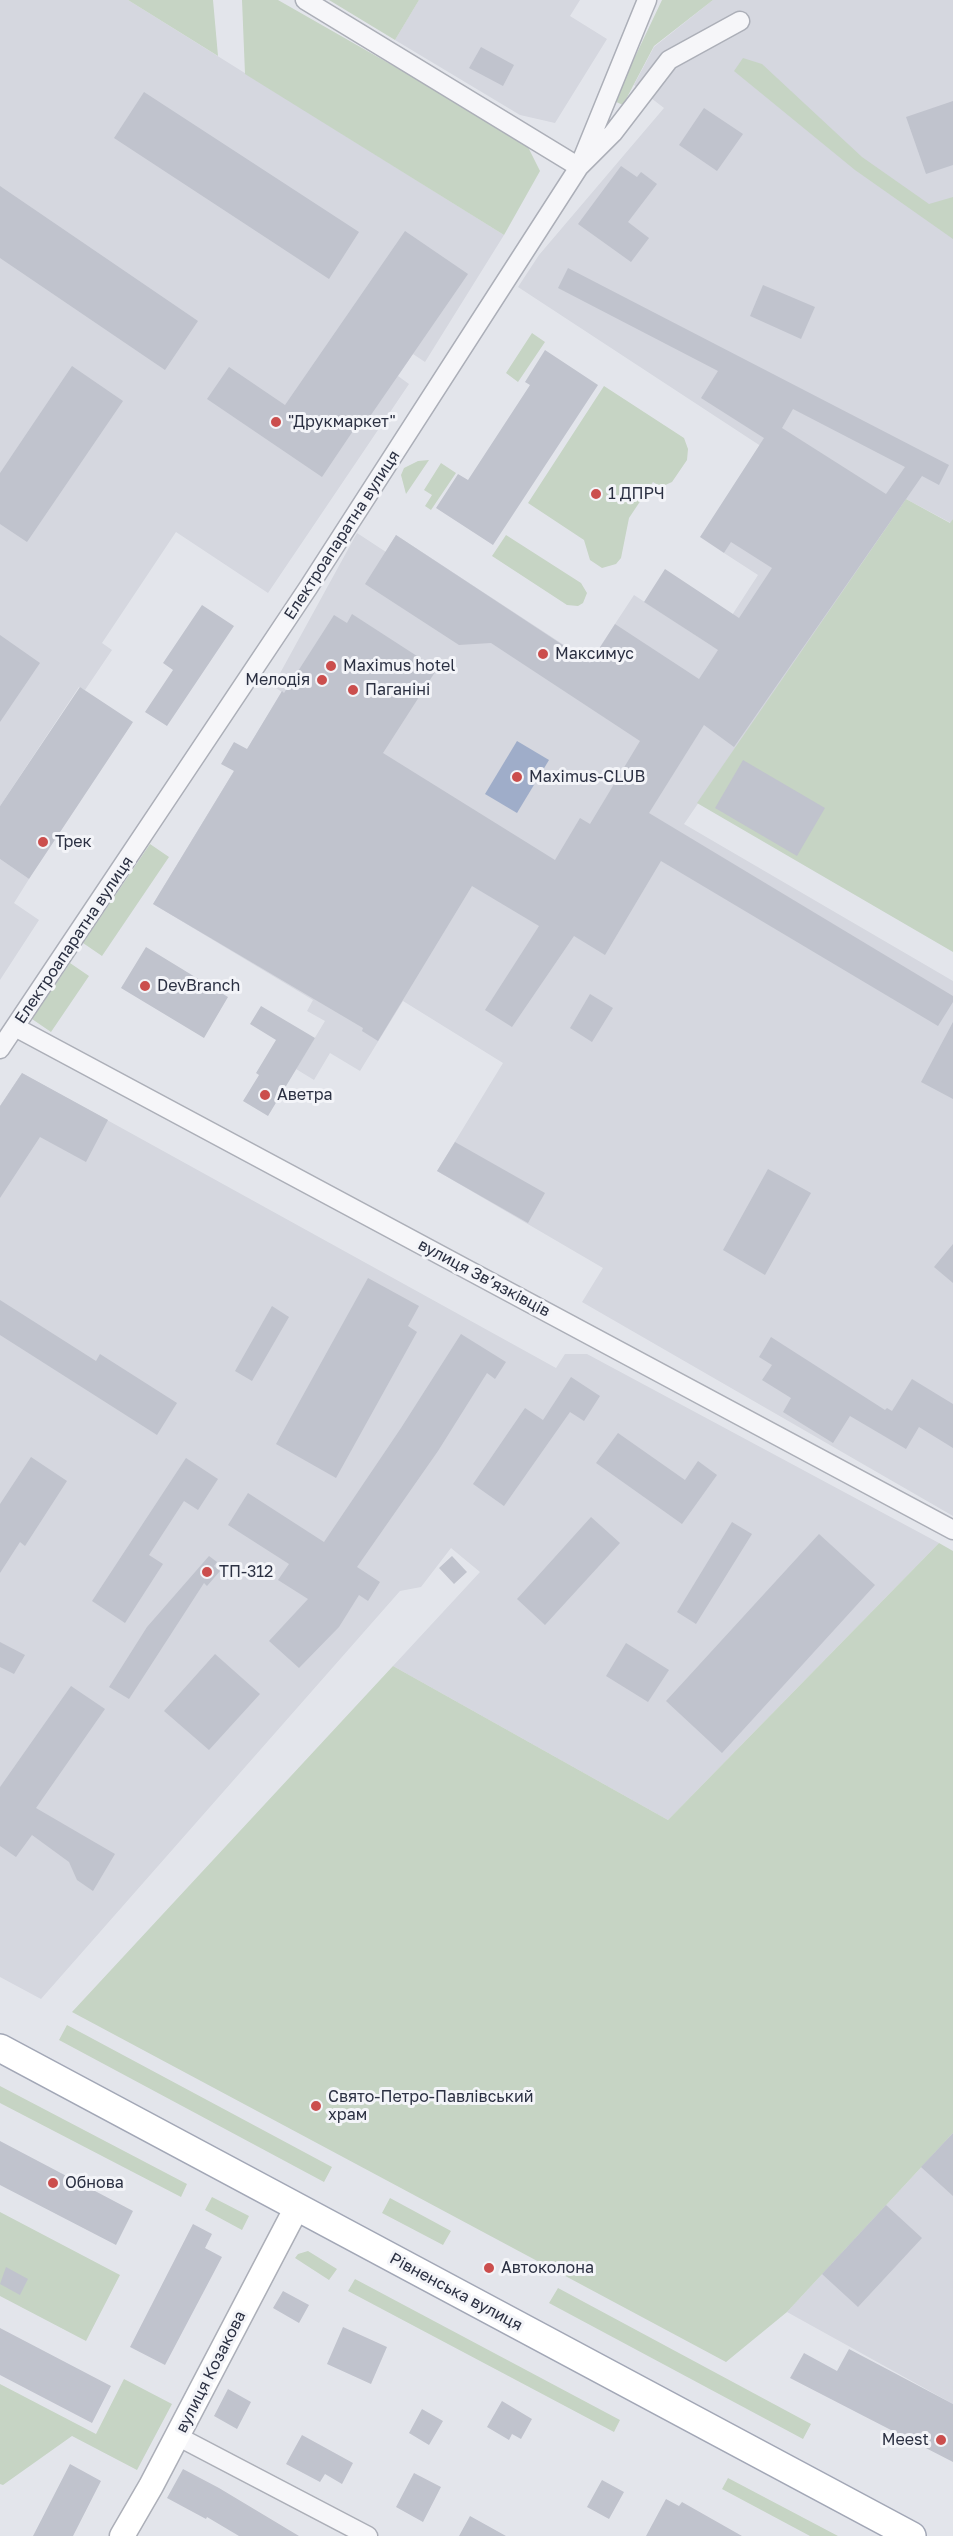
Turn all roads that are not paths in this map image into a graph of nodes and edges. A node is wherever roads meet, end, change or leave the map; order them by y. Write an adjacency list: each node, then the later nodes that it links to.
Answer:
1 (305, 0): 4 (street)
2 (647, 0): 4 (street, Електроапаратна вулиця)
3 (740, 21): 4 (street)
4 (579, 167): 5 (street, Електроапаратна вулиця)
5 (15, 1027): 6 (street, Електроапаратна вулиця); 7 (street, вулиця Звʼязківців)
6 (0, 1049)
7 (953, 1530)
8 (0, 2048): 9 (main road, Рівненська вулиця)
9 (297, 2207): 10 (street, вулиця Козакова); 13 (main road, Рівненська вулиця)
10 (177, 2436): 11 (street, вулиця Козакова); 12 (street)
11 (122, 2536)
12 (368, 2536)
13 (912, 2536)

